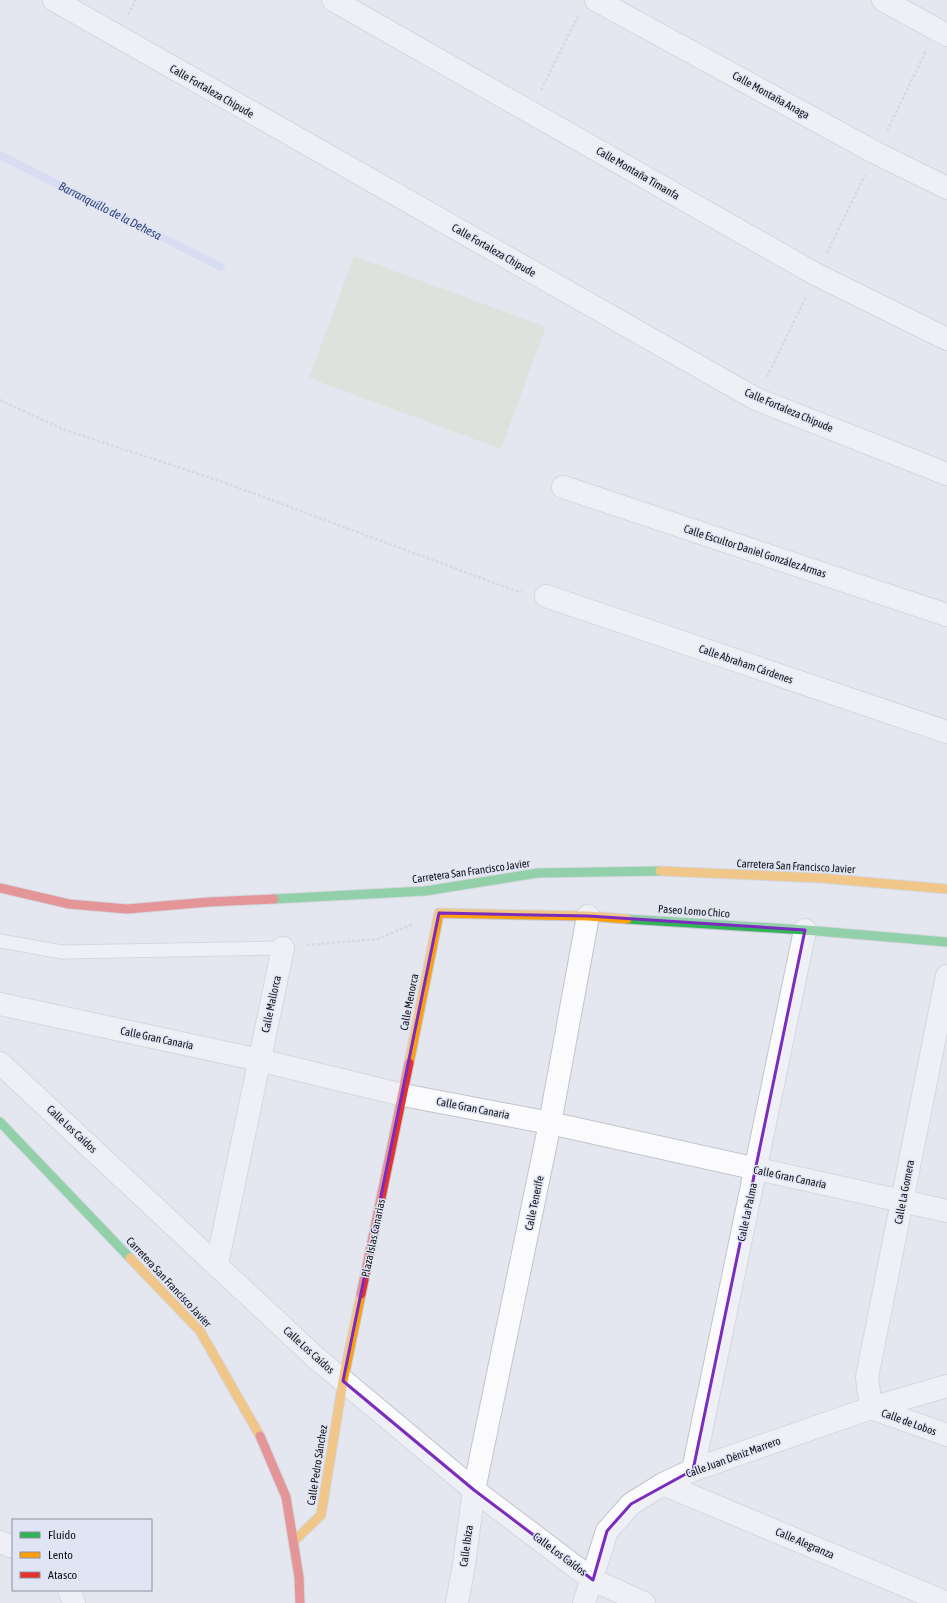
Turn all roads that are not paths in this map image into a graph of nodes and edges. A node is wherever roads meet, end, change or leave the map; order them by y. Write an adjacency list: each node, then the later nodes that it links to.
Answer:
1 (54, 0): 8 (street, Calle Fortaleza Chipude)
2 (333, 0): 7 (street, Calle Montaña Timanfa)
3 (596, 0): 6 (street, Calle Montaña Anaga)
4 (884, 0): 5 (street)
5 (942, 32)
6 (947, 188)
7 (947, 339)
8 (947, 474)
9 (563, 487): 11 (street, Calle Escultor Daniel González Armas)
10 (546, 596): 12 (street, Calle Abraham Cárdenes)
11 (947, 615)
12 (947, 732)
13 (0, 888): 14 (main road, Carretera San Francisco Javier)
14 (947, 889)
15 (439, 913): 16 (main road, Paseo Lomo Chico); 25 (main road, Calle Menorca)
16 (588, 916): 17 (main road, Paseo Lomo Chico); 27 (street, Calle Tenerife)
17 (805, 930): 19 (main road, Paseo Lomo Chico); 28 (street, Calle La Palma)
18 (0, 941): 20 (lane)
19 (947, 942)
20 (283, 948): 23 (street, Calle Mallorca)
21 (947, 976): 29 (street, Calle La Gomera)
22 (0, 1004): 23 (street, Calle Gran Canaria)
23 (259, 1060): 25 (street, Calle Gran Canaria); 31 (street)
24 (0, 1063): 31 (street, Calle Los Caídos)
25 (403, 1095): 27 (street, Calle Gran Canaria); 32 (main road, Plaza Islas Canarias)
26 (0, 1122): 39 (main road, Carretera San Francisco Javier)
27 (550, 1123): 28 (street, Calle Gran Canaria); 38 (street, Calle Tenerife)
28 (756, 1169): 29 (street, Calle Gran Canaria); 36 (street, Calle La Palma)
29 (902, 1202): 30 (street, Calle Gran Canaria); 34 (street, Calle La Gomera)
30 (947, 1211)
31 (217, 1264): 32 (street, Calle Los Caídos)
32 (343, 1381): 38 (street, Calle Los Caídos); 39 (main road, Calle Pedro Sánchez)
33 (947, 1386): 34 (street, Calle Juan Déniz Marrero)
34 (871, 1408): 35 (street, Calle de Lobos); 36 (street, Calle Juan Déniz Marrero)
35 (947, 1435)
36 (694, 1470): 37 (street, Calle Juan Déniz Marrero)
37 (663, 1484): 44 (street, Calle Juan Déniz Marrero); 51 (street, Calle Alegranza)
38 (474, 1490): 44 (street, Calle Los Caídos); 48 (street, Calle Ibiza)
39 (294, 1541): 47 (main road, Carretera San Francisco Javier)
40 (0, 1542): 41 (street)
41 (12, 1548)
42 (12, 1548): 43 (street)
43 (0, 1549)
44 (593, 1580): 49 (street, Calle Juan Déniz Marrero); 50 (street, Calle Los Caídos)
45 (69, 1591): 46 (street)
46 (74, 1603)
47 (300, 1603)
48 (457, 1603)
49 (584, 1603)
50 (644, 1603)
51 (947, 1603)

